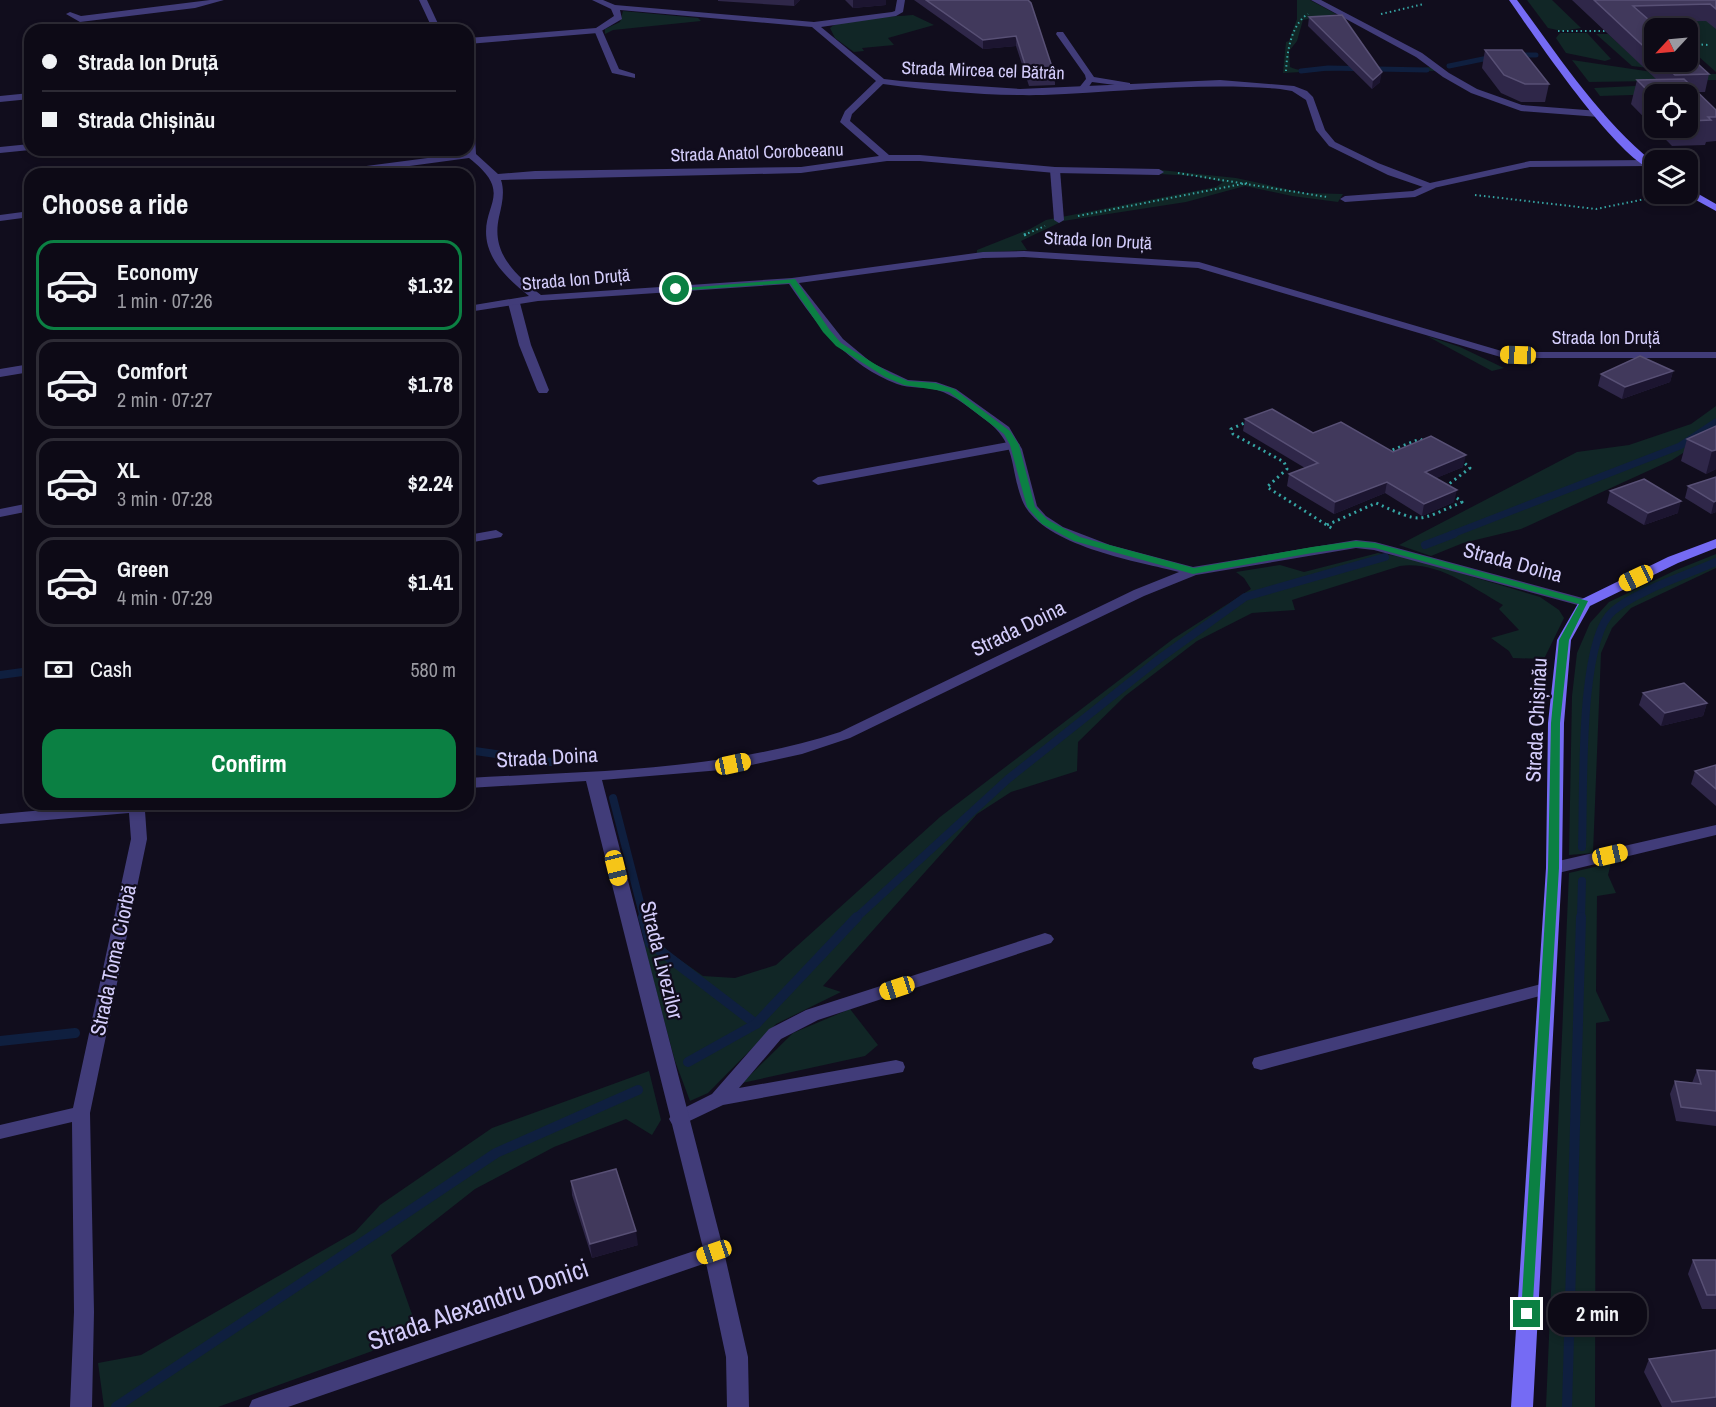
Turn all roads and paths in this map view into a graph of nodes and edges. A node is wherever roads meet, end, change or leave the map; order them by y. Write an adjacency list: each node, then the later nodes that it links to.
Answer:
1 (220, 0): 10 (street)
2 (423, 0): 12 (street)
3 (596, 0): 8 (street)
4 (901, 0): 13 (street)
5 (1315, 0): 9 (street)
6 (1513, 0): 16 (street)
7 (1424, 4): 11 (path)
8 (614, 7): 13 (street); 14 (street)
9 (1331, 9): 11 (street); 25 (path)
10 (70, 14)
11 (1352, 20): 29 (street)
12 (434, 24)
13 (814, 26): 23 (street)
14 (598, 30): 18 (street); 21 (street)
15 (1605, 31): 16 (path)
16 (1536, 32): 29 (street)
17 (1060, 34): 22 (street, Strada Mircea cel Bătrân)
18 (474, 40)
19 (1698, 44): 20 (path)
20 (1710, 45)
21 (632, 76)
22 (1090, 79): 24 (street, Strada Mircea cel Bătrân); 26 (street, Strada Mircea cel Bătrân)
23 (881, 81): 26 (street, Strada Mircea cel Bătrân); 35 (street)
24 (1127, 85): 25 (street, Strada Mircea cel Bătrân); 26 (street, Strada Mircea cel Bătrân)
25 (1284, 86): 42 (street, Strada Mircea cel Bătrân)
26 (1083, 89)
27 (24, 97): 28 (street)
28 (0, 99)
29 (1599, 114): 34 (street)
30 (24, 148): 31 (street)
31 (0, 150)
32 (463, 156): 37 (street)
33 (472, 156): 40 (street)
34 (1644, 157)
35 (887, 159): 38 (street, Strada Anatol Corobceanu); 40 (street, Strada Anatol Corobceanu)
36 (1644, 165): 42 (street)
37 (373, 168)
38 (1055, 170): 39 (street, Strada Anatol Corobceanu); 50 (street)
39 (1159, 172): 41 (path)
40 (495, 177): 53 (street)
41 (1246, 183): 45 (path); 50 (path)
42 (1431, 186): 45 (street)
43 (1470, 194): 46 (path)
44 (1698, 196): 47 (street)
45 (1345, 199)
46 (1644, 199)
47 (1716, 208)
48 (24, 215): 49 (street)
49 (0, 218)
50 (1059, 220): 51 (path)
51 (983, 255): 52 (street, Strada Ion Druță); 56 (street, Strada Ion Druță)
52 (792, 281): 53 (street, Strada Ion Druță); 62 (street)
53 (538, 298): 54 (street, Strada Ion Druță)
54 (514, 303): 55 (street, Strada Ion Druță); 59 (street)
55 (474, 308)
56 (1716, 355)
57 (24, 369): 58 (street)
58 (0, 373)
59 (543, 390)
60 (1252, 420): 68 (path)
61 (1430, 444): 63 (path)
62 (1014, 445): 65 (street); 73 (street)
63 (1378, 451)
64 (1459, 459): 68 (path)
65 (818, 481)
66 (24, 508): 67 (street)
67 (0, 513)
68 (1327, 525): 72 (path)
69 (496, 534): 70 (street)
70 (474, 538)
71 (1716, 543): 74 (street)
72 (1356, 544): 73 (street, Strada Doina); 74 (street, Strada Doina)
73 (1193, 571): 75 (street, Strada Doina)
74 (1585, 603): 81 (street, Strada Chișinău)
75 (592, 776): 76 (street, Strada Doina); 88 (street, Strada Livezilor)
76 (474, 783)
77 (87, 810): 79 (street)
78 (136, 810): 87 (street, Strada Toma Ciorbă)
79 (0, 819)
80 (1716, 830): 81 (street)
81 (1554, 868): 83 (street, Strada Chișinău)
82 (1045, 939): 86 (street)
83 (1545, 989): 84 (street); 94 (street, Strada Chișinău)
84 (1261, 1063)
85 (896, 1067): 86 (street)
86 (719, 1099): 88 (street)
87 (81, 1113): 89 (street); 91 (street, Strada Toma Ciorbă)
88 (679, 1119): 90 (street, Strada Livezilor)
89 (0, 1132)
90 (714, 1252): 92 (street, Strada Alexandru Donici); 93 (street, Strada Livezilor)
91 (81, 1407)
92 (260, 1407)
93 (738, 1407)
94 (1522, 1407)

